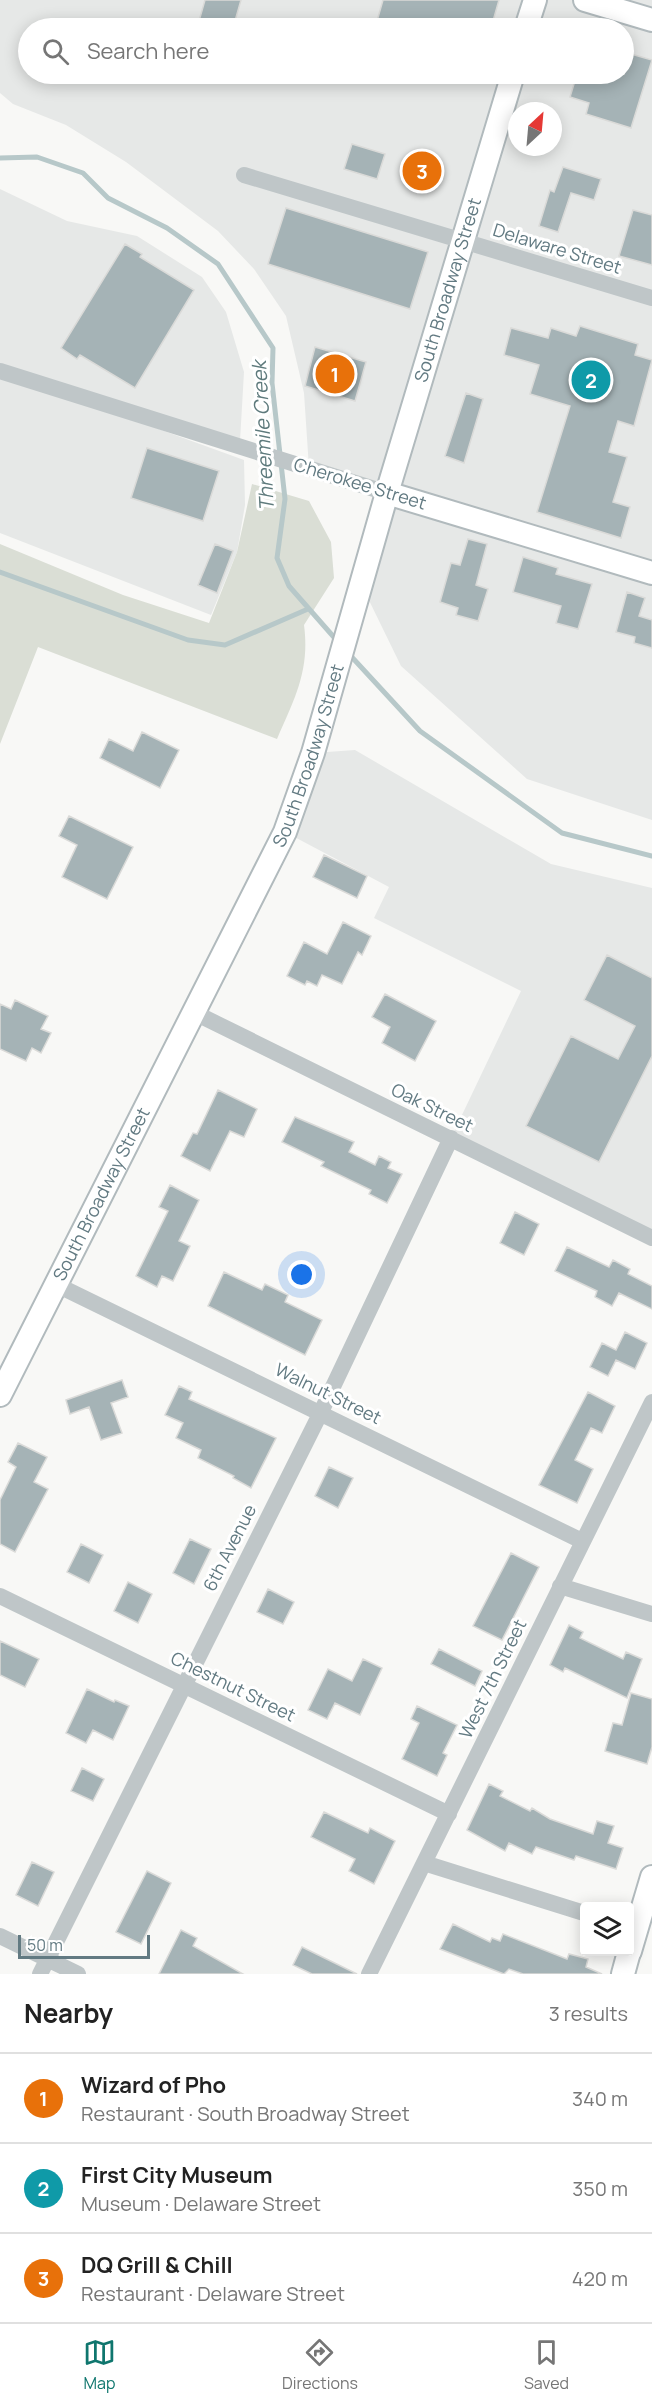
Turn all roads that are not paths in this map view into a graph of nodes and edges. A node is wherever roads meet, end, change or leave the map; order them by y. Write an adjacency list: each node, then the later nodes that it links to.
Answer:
1 (535, 0): 3 (street)
2 (585, 0): 4 (street)
3 (529, 18)
4 (652, 20)
5 (510, 84): 7 (street, South Broadway Street)
6 (244, 176): 7 (street, Delaware Street)
7 (462, 242): 8 (street, Delaware Street); 10 (street, South Broadway Street)
8 (652, 298)
9 (0, 371): 10 (street, Cherokee Street)
10 (387, 493): 11 (street, Cherokee Street); 12 (street, South Broadway Street)
11 (652, 573)
12 (195, 1013): 13 (street, Oak Street); 15 (street, South Broadway Street)
13 (451, 1138): 14 (street, Oak Street); 18 (street, 6th Avenue)
14 (652, 1238)
15 (55, 1284): 16 (street, South Broadway Street); 18 (street, Walnut Street)
16 (0, 1395)
17 (652, 1402): 19 (street, West 7th Street)
18 (321, 1412): 19 (street, Walnut Street); 23 (street, 6th Avenue)
19 (582, 1541): 20 (street, West 7th Street)
20 (560, 1586): 22 (street); 24 (street, West 7th Street)
21 (0, 1596): 23 (street, Chestnut Street)
22 (652, 1614)
23 (183, 1685): 24 (street, Chestnut Street); 31 (street, 6th Avenue)
24 (449, 1814): 25 (street, West 7th Street)
25 (424, 1863): 27 (street); 33 (street, West 7th Street)
26 (652, 1876): 28 (street)
27 (580, 1911)
28 (639, 1930)
29 (0, 1936): 31 (street)
30 (627, 1956): 34 (street)
31 (44, 1967): 32 (street)
32 (78, 1974)
33 (369, 1974)
34 (622, 1974)

